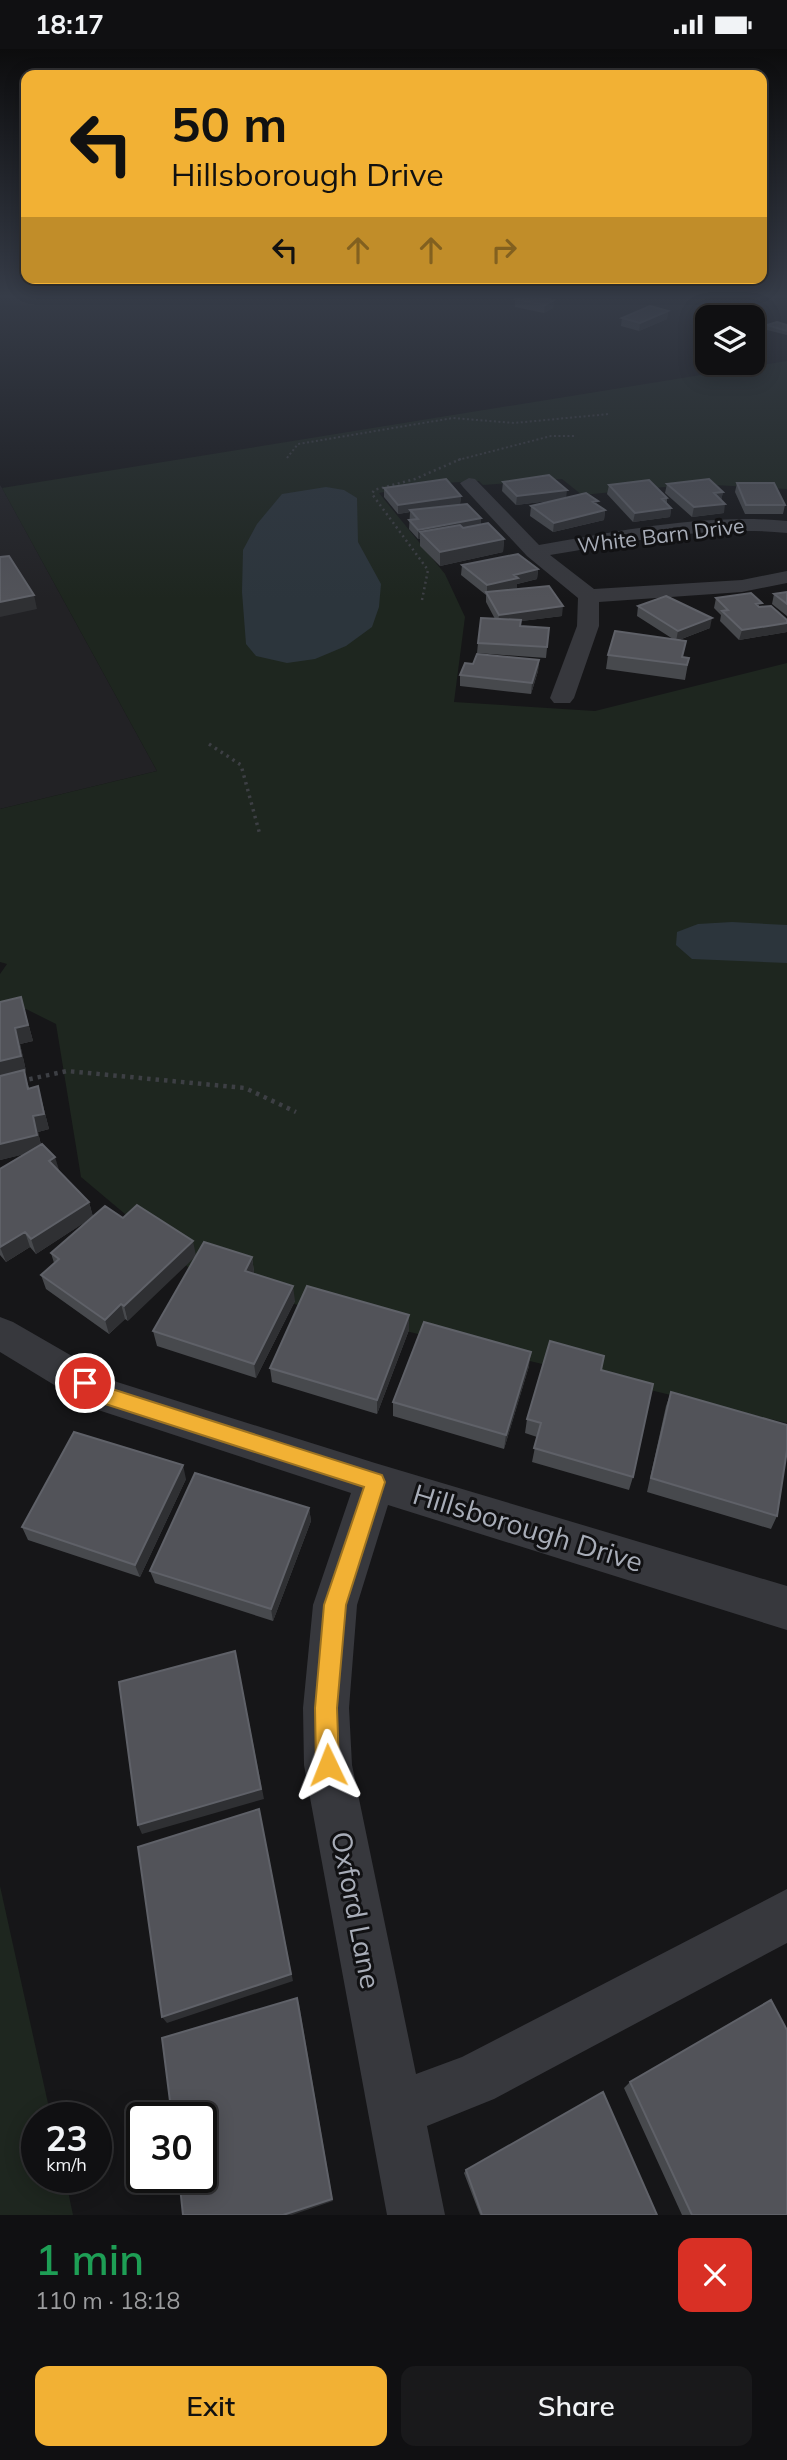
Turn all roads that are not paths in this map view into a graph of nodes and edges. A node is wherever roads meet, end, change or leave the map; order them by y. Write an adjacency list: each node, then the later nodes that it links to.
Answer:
1 (469, 483): 3 (street)
2 (787, 527): 3 (street, White Barn Drive)
3 (534, 552): 5 (street)
4 (787, 577): 5 (street)
5 (589, 596): 6 (street)
6 (562, 698)
7 (0, 1333): 8 (street, Hillsborough Drive)
8 (375, 1482): 9 (street, Hillsborough Drive); 11 (street, Oxford Lane)
9 (787, 1608)
10 (787, 1915): 11 (street)
11 (394, 2110): 12 (street, Oxford Lane)
12 (416, 2215)

